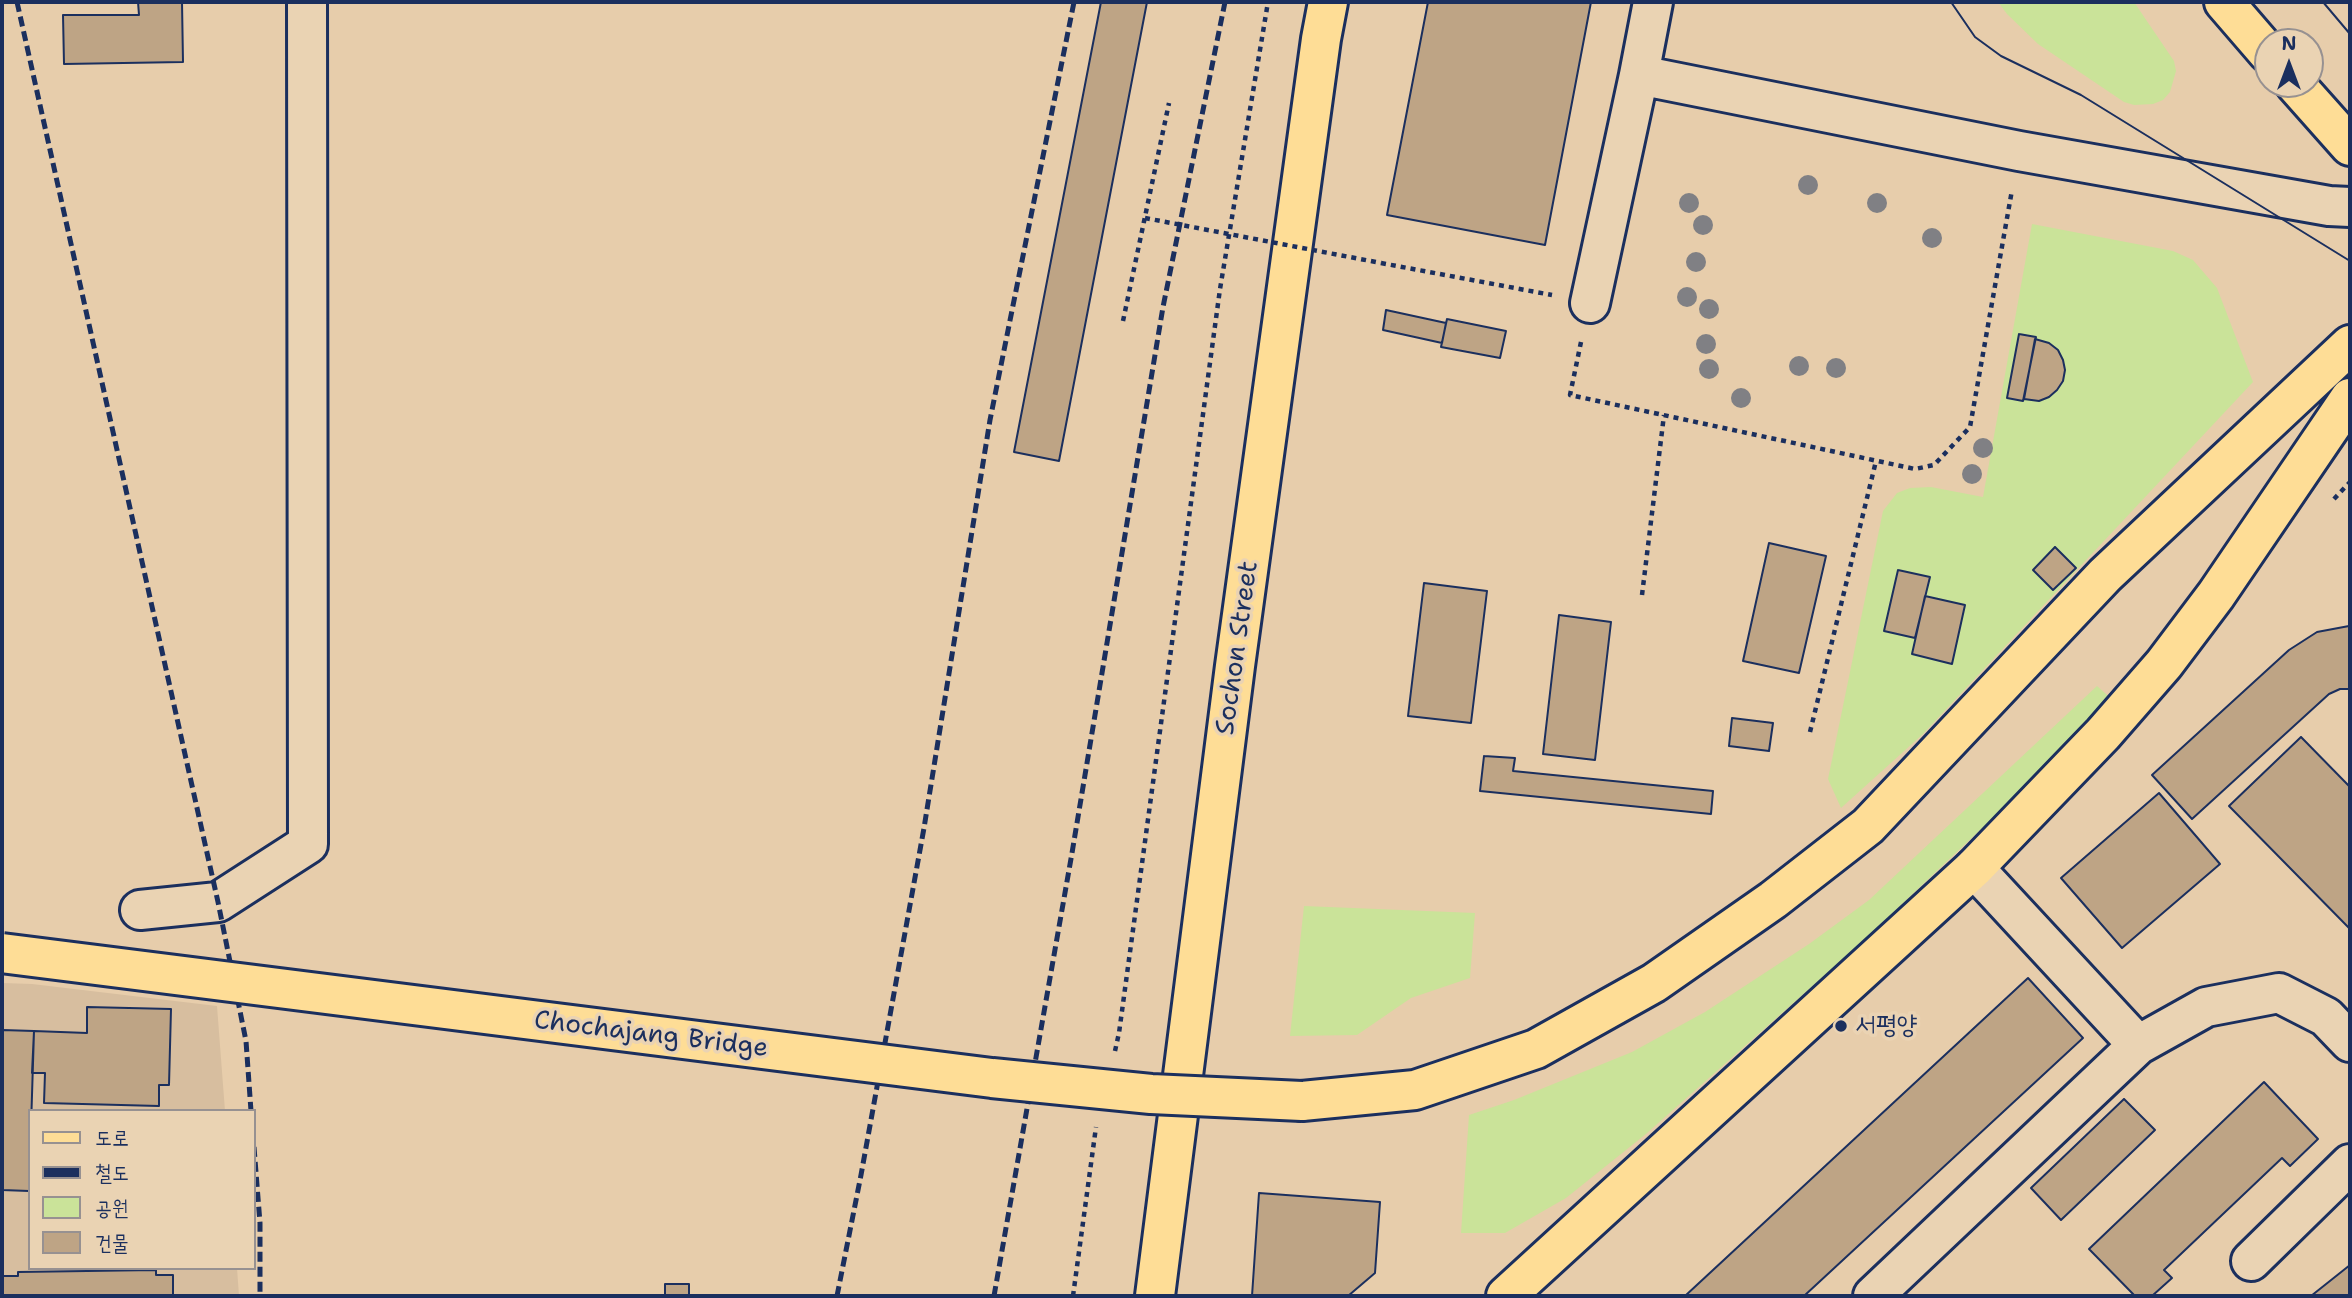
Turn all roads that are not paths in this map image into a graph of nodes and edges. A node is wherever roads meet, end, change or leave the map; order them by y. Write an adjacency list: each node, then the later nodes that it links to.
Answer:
1 (307, 2): 14 (street)
2 (1328, 2): 20 (main road, Sochon Street)
3 (1653, 2): 6 (street)
4 (2224, 2): 5 (main road)
5 (2254, 37)
6 (1639, 75): 9 (street); 10 (street)
7 (2307, 98): 8 (main road)
8 (2350, 146)
9 (2350, 207)
10 (1590, 303)
11 (2350, 345): 15 (main road, Chochajang Bridge, bridge)
12 (2350, 398): 13 (main road)
13 (1974, 868): 17 (street); 21 (main road)
14 (140, 910)
15 (2, 953)
16 (2350, 1042): 17 (street)
17 (2138, 1045): 22 (street)
18 (2350, 1164): 19 (street)
19 (2251, 1261)
20 (1155, 1296)
21 (1506, 1296)
22 (1873, 1296)

